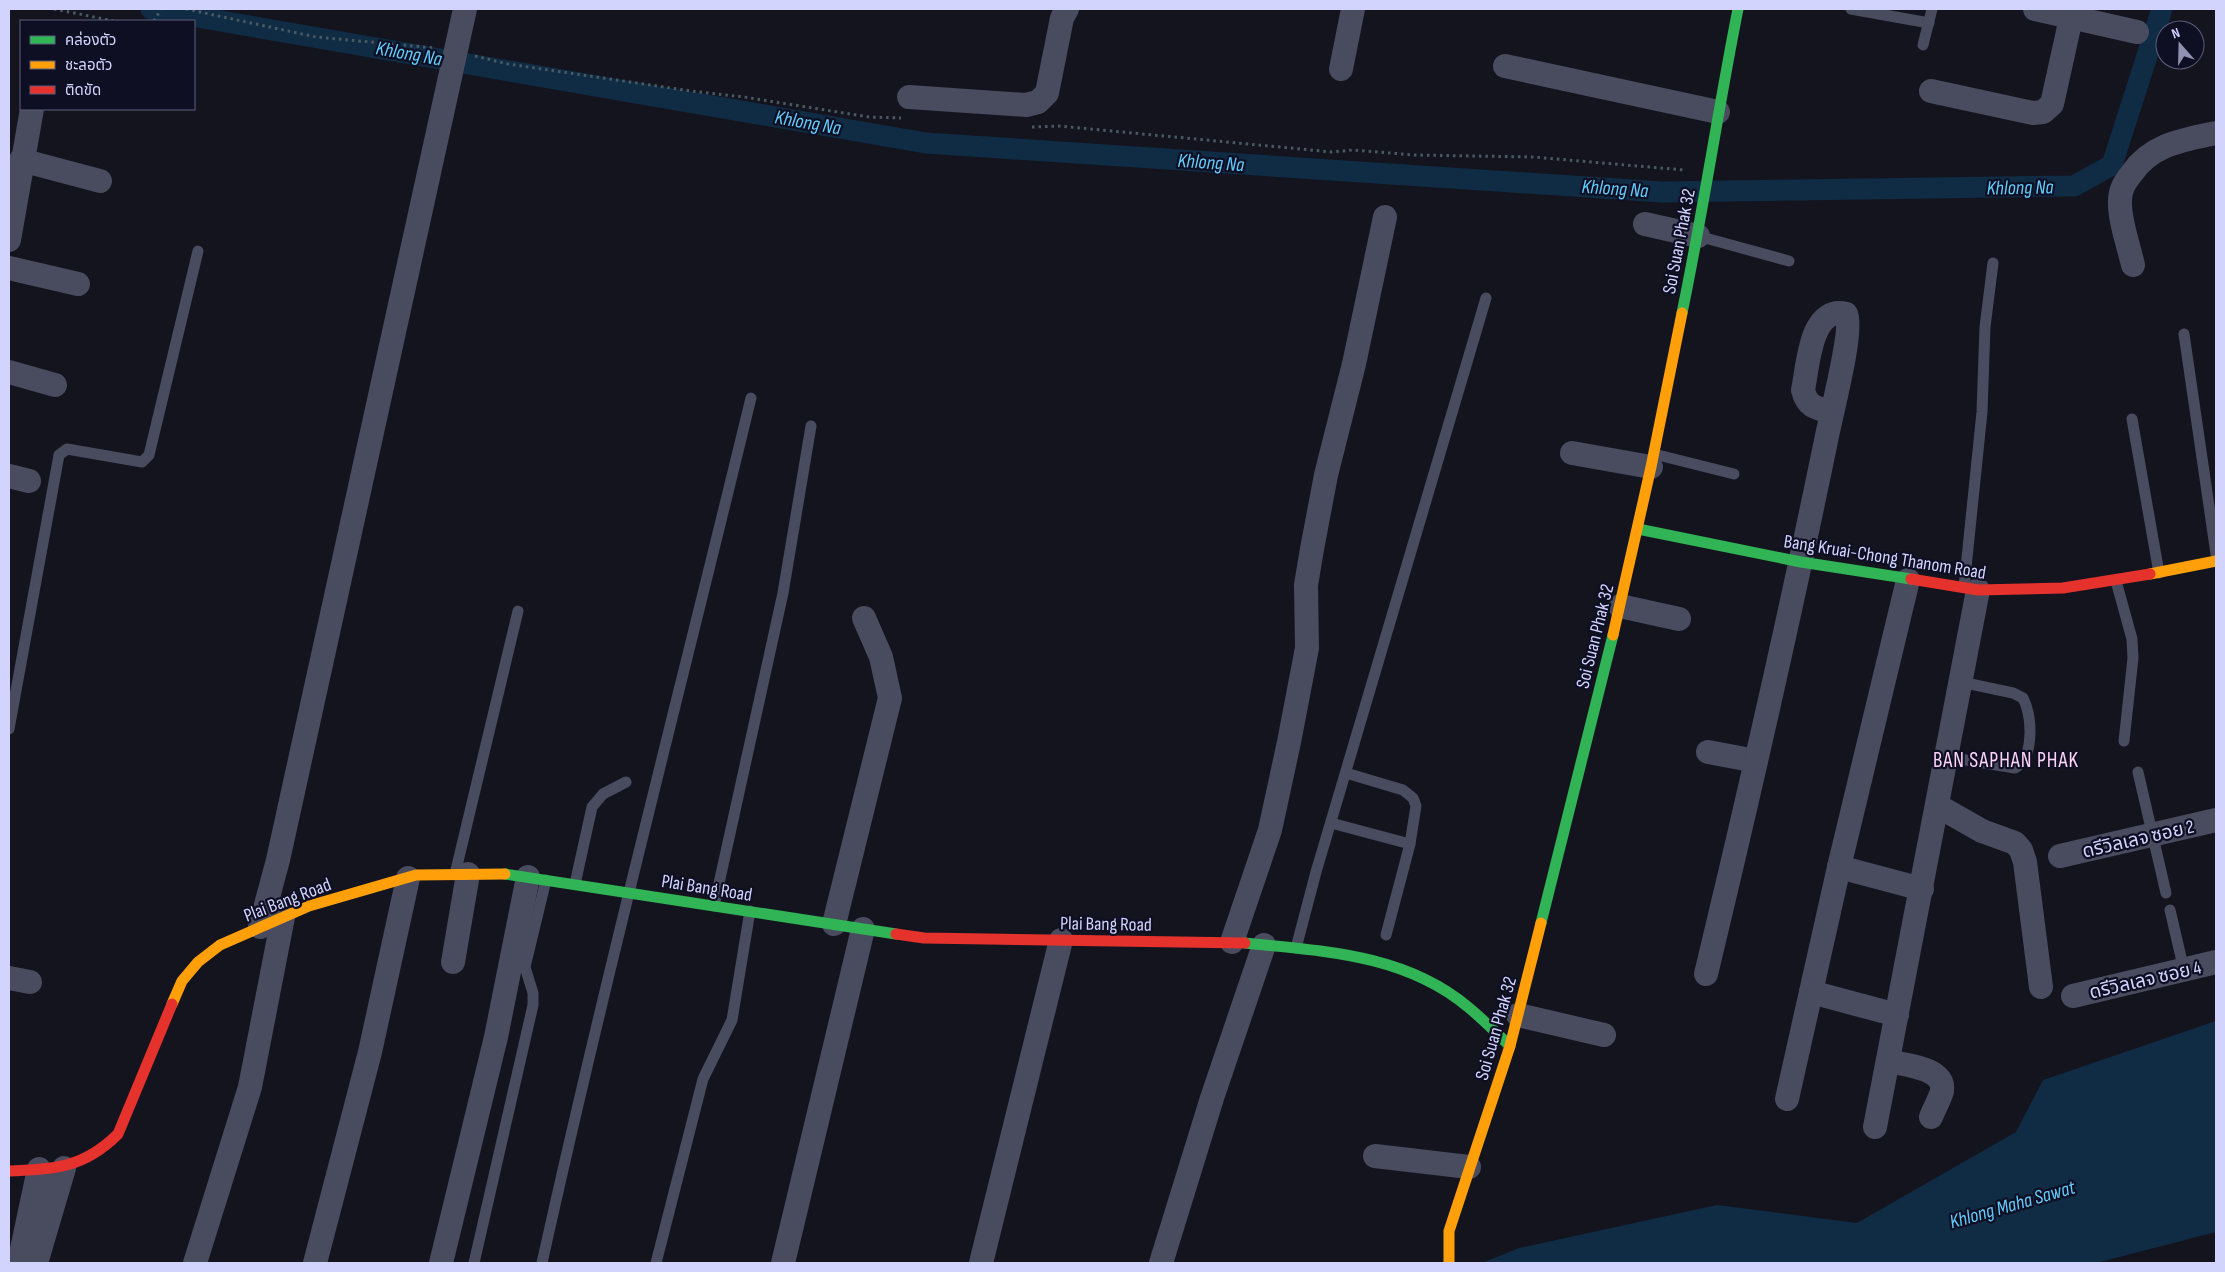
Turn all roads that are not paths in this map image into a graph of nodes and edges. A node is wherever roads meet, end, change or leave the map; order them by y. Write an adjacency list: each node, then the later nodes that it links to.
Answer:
1 (465, 9): 82 (street)
2 (1067, 9): 15 (street)
3 (1353, 9): 13 (street)
4 (1738, 9): 17 (street, Soi Suan Phak 32)
5 (1851, 9): 9 (lane)
6 (1932, 9): 9 (lane)
7 (2035, 9): 8 (street)
8 (2072, 13): 10 (street); 14 (street)
9 (1929, 23): 11 (lane)
10 (2137, 32)
11 (1923, 45)
12 (1505, 66): 17 (street)
13 (1341, 69)
14 (1932, 91)
15 (907, 107)
16 (32, 110): 19 (street)
17 (1718, 112): 23 (street, Soi Suan Phak 32)
18 (2216, 133): 28 (street)
19 (21, 160): 20 (street); 24 (street)
20 (100, 181)
21 (1385, 217): 86 (street)
22 (1645, 224): 23 (street)
23 (1698, 236): 26 (lane); 40 (street, Soi Suan Phak 32)
24 (9, 240)
25 (198, 251): 55 (lane)
26 (1789, 261)
27 (1993, 264): 49 (lane)
28 (2133, 265)
29 (9, 268): 30 (street)
30 (78, 284)
31 (1486, 298): 61 (lane)
32 (2184, 334): 43 (lane)
33 (9, 372): 34 (street)
34 (55, 385)
35 (750, 398): 75 (lane)
36 (1832, 412): 45 (street)
37 (2132, 419): 46 (lane)
38 (811, 426): 77 (lane)
39 (1572, 453): 40 (street)
40 (1653, 460): 41 (lane); 42 (street, Soi Suan Phak 32)
41 (1734, 474)
42 (1638, 529): 45 (street, Bang Kruai-Chong Thanom Road); 50 (street, Soi Suan Phak 32)
43 (2216, 554)
44 (2216, 561): 46 (street, Bang Kruai-Chong Thanom Road)
45 (1801, 562): 47 (street, Bang Kruai-Chong Thanom Road); 59 (street)
46 (2158, 573): 48 (street, Bang Kruai-Chong Thanom Road)
47 (1908, 580): 49 (street, Bang Kruai-Chong Thanom Road); 69 (street)
48 (2116, 581): 49 (street, Bang Kruai-Chong Thanom Road); 56 (lane)
49 (1971, 590): 54 (street)
50 (1620, 606): 53 (street); 96 (street, Soi Suan Phak 32)
51 (518, 611): 70 (lane)
52 (864, 618): 81 (street)
53 (1679, 619)
54 (1961, 682): 58 (street); 58 (lane)
55 (9, 729)
56 (2124, 741)
57 (1708, 752): 59 (street)
58 (1947, 757): 63 (street)
59 (1756, 761): 92 (street)
60 (2138, 772): 66 (lane)
61 (1346, 773): 65 (lane); 67 (lane)
62 (626, 782): 73 (lane)
63 (1938, 806): 74 (street); 93 (street)
64 (2216, 820): 66 (street, ดรีวิลเลจ ซอย 2)
65 (1331, 822): 67 (lane); 88 (lane)
66 (2153, 835): 68 (street, ดรีวิลเลจ ซอย 2); 76 (lane)
67 (1410, 844): 84 (lane)
68 (2060, 856)
69 (1839, 867): 74 (street); 94 (street)
70 (462, 874): 71 (street, Plai Bang Road); 72 (street, Plai Bang Road); 89 (street)
71 (408, 878): 80 (street, Plai Bang Road); 112 (street)
72 (537, 879): 73 (street, Plai Bang Road); 113 (street); 114 (lane)
73 (575, 884): 75 (street, Plai Bang Road)
74 (1922, 888): 97 (street)
75 (628, 893): 77 (street, Plai Bang Road); 115 (lane)
76 (2166, 893)
77 (714, 906): 79 (street, Plai Bang Road)
78 (2170, 910): 91 (lane)
79 (750, 912): 81 (street, Plai Bang Road); 116 (lane)
80 (282, 917): 82 (street, Plai Bang Road); 111 (street)
81 (834, 924): 83 (street, Plai Bang Road)
82 (260, 927): 106 (street, Plai Bang Road)
83 (863, 929): 85 (street, Plai Bang Road); 117 (street)
84 (1386, 935)
85 (1061, 940): 86 (street, Plai Bang Road); 118 (street)
86 (1232, 942): 87 (street, Plai Bang Road)
87 (1264, 945): 88 (street, Plai Bang Road); 119 (street)
88 (1296, 948): 99 (street, Plai Bang Road)
89 (453, 962)
90 (2216, 962): 91 (street, ดรีวิลเลจ ซอย 4)
91 (2184, 970): 95 (street, ดรีวิลเลจ ซอย 4)
92 (1706, 974)
93 (2041, 987)
94 (1811, 992): 97 (street); 101 (street)
95 (2073, 996)
96 (1518, 1015): 98 (street); 99 (street, Soi Suan Phak 32)
97 (1897, 1015): 100 (street)
98 (1604, 1035)
99 (1510, 1046): 105 (street, Soi Suan Phak 32)
100 (1888, 1061): 102 (street); 103 (street)
101 (1787, 1099)
102 (1931, 1117)
103 (1876, 1127)
104 (1375, 1156): 105 (street)
105 (1469, 1167): 120 (street, Soi Suan Phak 32)
106 (64, 1168): 107 (street, Plai Bang Road); 110 (street)
107 (39, 1169): 108 (street, Plai Bang Road); 109 (street)
108 (9, 1171)
109 (19, 1263)
110 (36, 1263)
111 (195, 1263)
112 (316, 1263)
113 (441, 1263)
114 (474, 1263)
115 (542, 1263)
116 (656, 1263)
117 (783, 1263)
118 (981, 1263)
119 (1161, 1263)
120 (1449, 1263)

